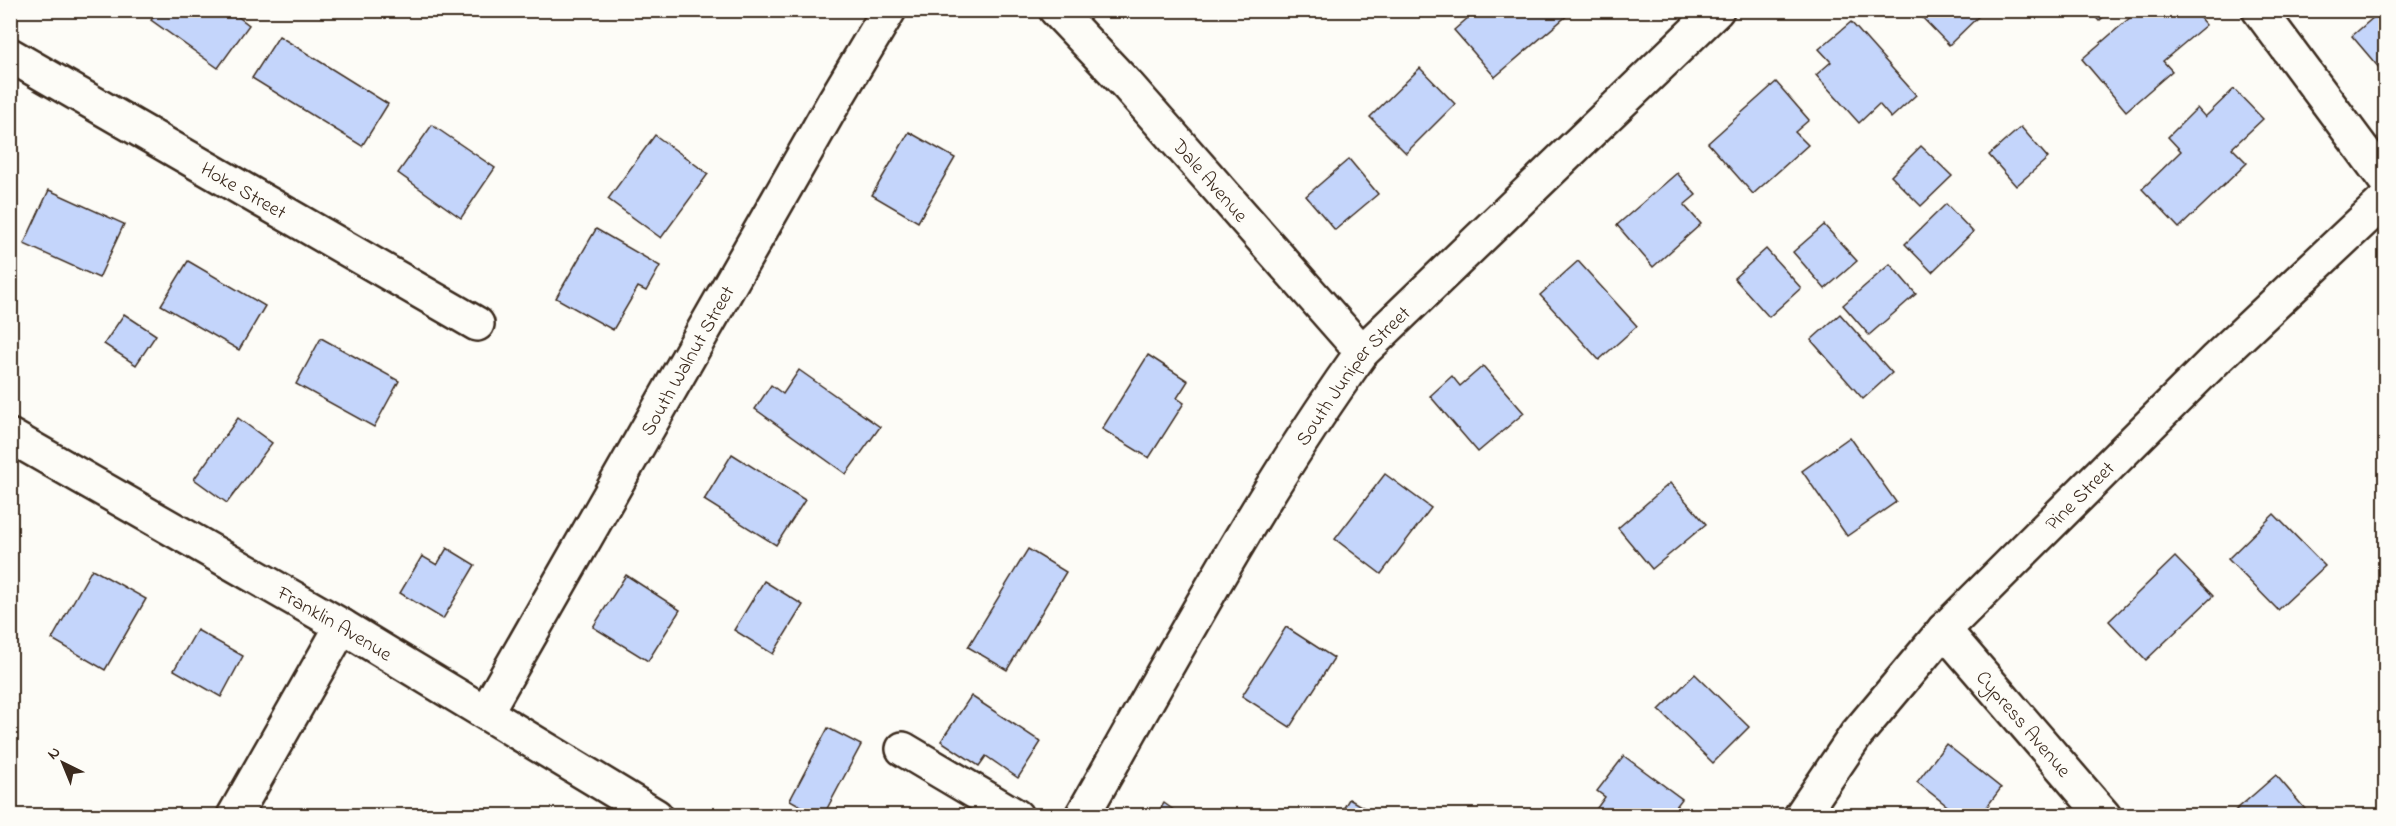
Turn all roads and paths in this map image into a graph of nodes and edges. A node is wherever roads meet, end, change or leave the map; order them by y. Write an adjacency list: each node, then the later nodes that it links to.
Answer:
1 (889, 10): 13 (street, South Walnut Street)
2 (1056, 10): 9 (street, Dale Avenue)
3 (1717, 10): 9 (street, South Juniper Street)
4 (2259, 10): 6 (street)
5 (10, 55): 8 (street, Hoke Street)
6 (2385, 181)
7 (2385, 199): 12 (street, Pine Street)
8 (477, 324)
9 (1362, 352): 18 (street, South Juniper Street)
10 (10, 436): 11 (street, Franklin Avenue)
11 (342, 626): 13 (street, Franklin Avenue); 15 (street)
12 (1944, 630): 19 (street, Pine Street); 20 (street, Cypress Avenue)
13 (486, 712): 16 (street, Franklin Avenue)
14 (903, 749): 17 (street)
15 (234, 816)
16 (656, 816)
17 (1016, 816)
18 (1082, 816)
19 (1801, 816)
20 (2104, 816)

